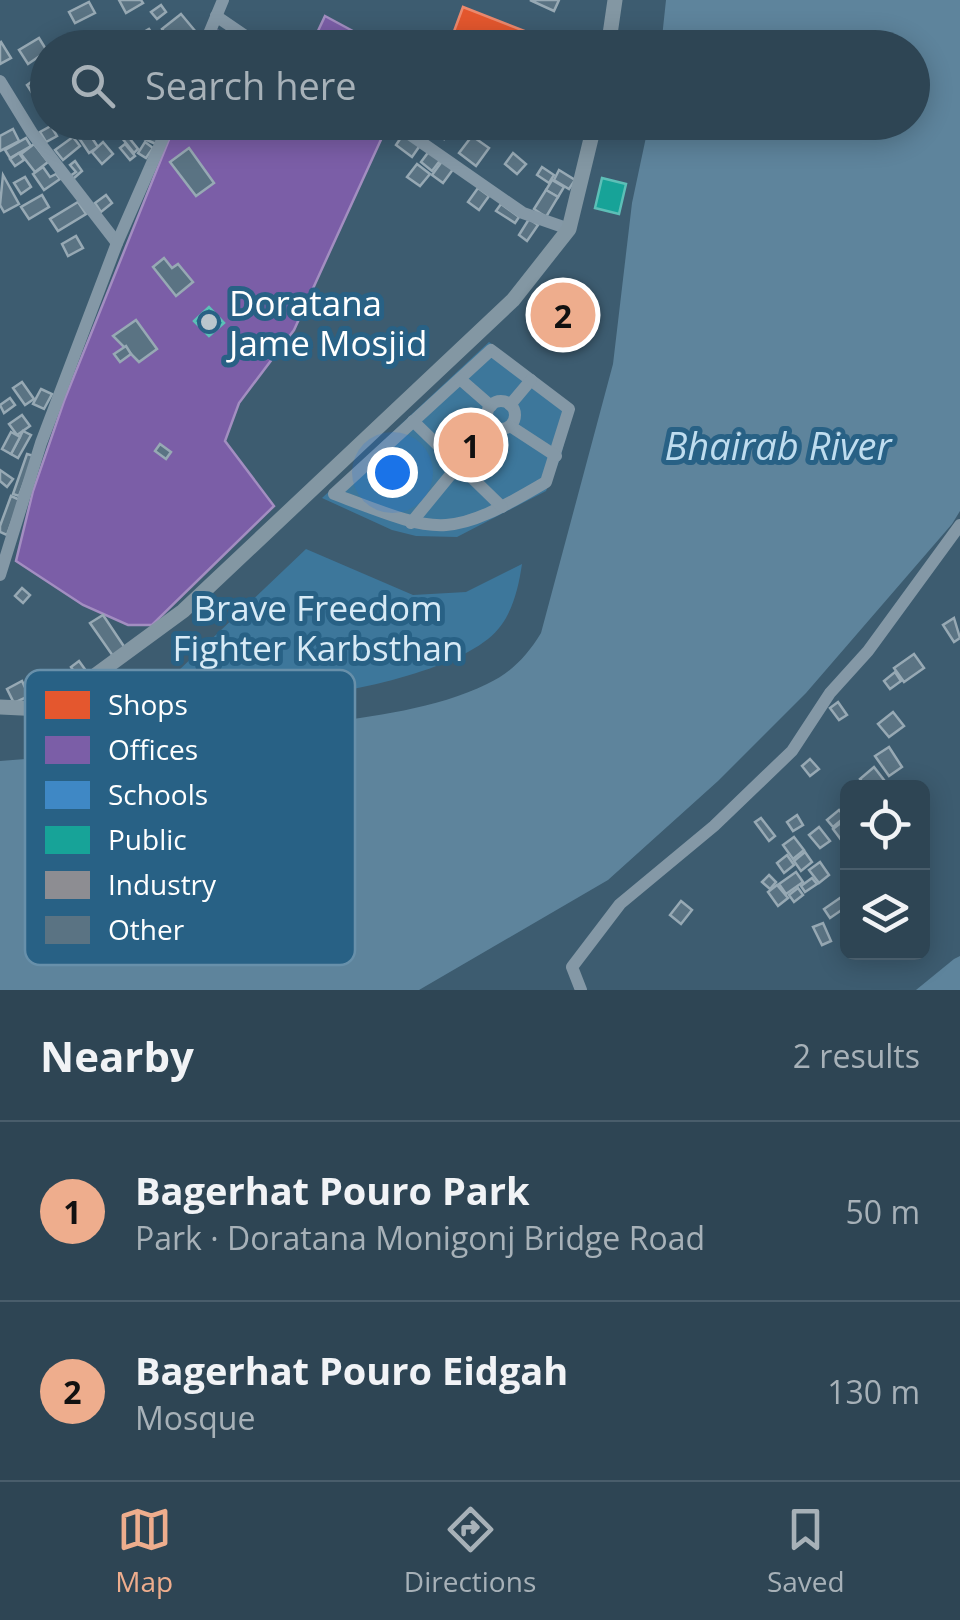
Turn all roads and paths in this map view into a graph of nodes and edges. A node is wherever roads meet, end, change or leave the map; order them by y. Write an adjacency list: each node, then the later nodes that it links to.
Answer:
1 (223, 0): 3 (street)
2 (616, 0): 6 (main road)
3 (216, 16): 4 (street); 5 (street)
4 (210, 30)
5 (236, 30)
6 (611, 30)
7 (0, 81): 8 (street)
8 (30, 130)
9 (37, 140): 14 (street)
10 (162, 140): 14 (street)
11 (418, 140): 13 (street)
12 (591, 140): 13 (main road)
13 (569, 229): 28 (main road)
14 (116, 243): 27 (street)
15 (460, 380): 16 (street); 18 (street); 19 (street)
16 (531, 380): 17 (street); 22 (street)
17 (510, 404): 18 (street); 21 (street)
18 (491, 406): 20 (street)
19 (413, 421): 23 (street); 25 (street)
20 (493, 426): 21 (street); 23 (street)
21 (510, 426): 22 (street)
22 (556, 456): 24 (street)
23 (459, 465): 24 (street); 25 (street)
24 (502, 507): 25 (street)
25 (410, 523)
26 (960, 526): 31 (street)
27 (0, 576)
28 (102, 670)
29 (0, 708): 30 (main road)
30 (25, 709)
31 (581, 990)

